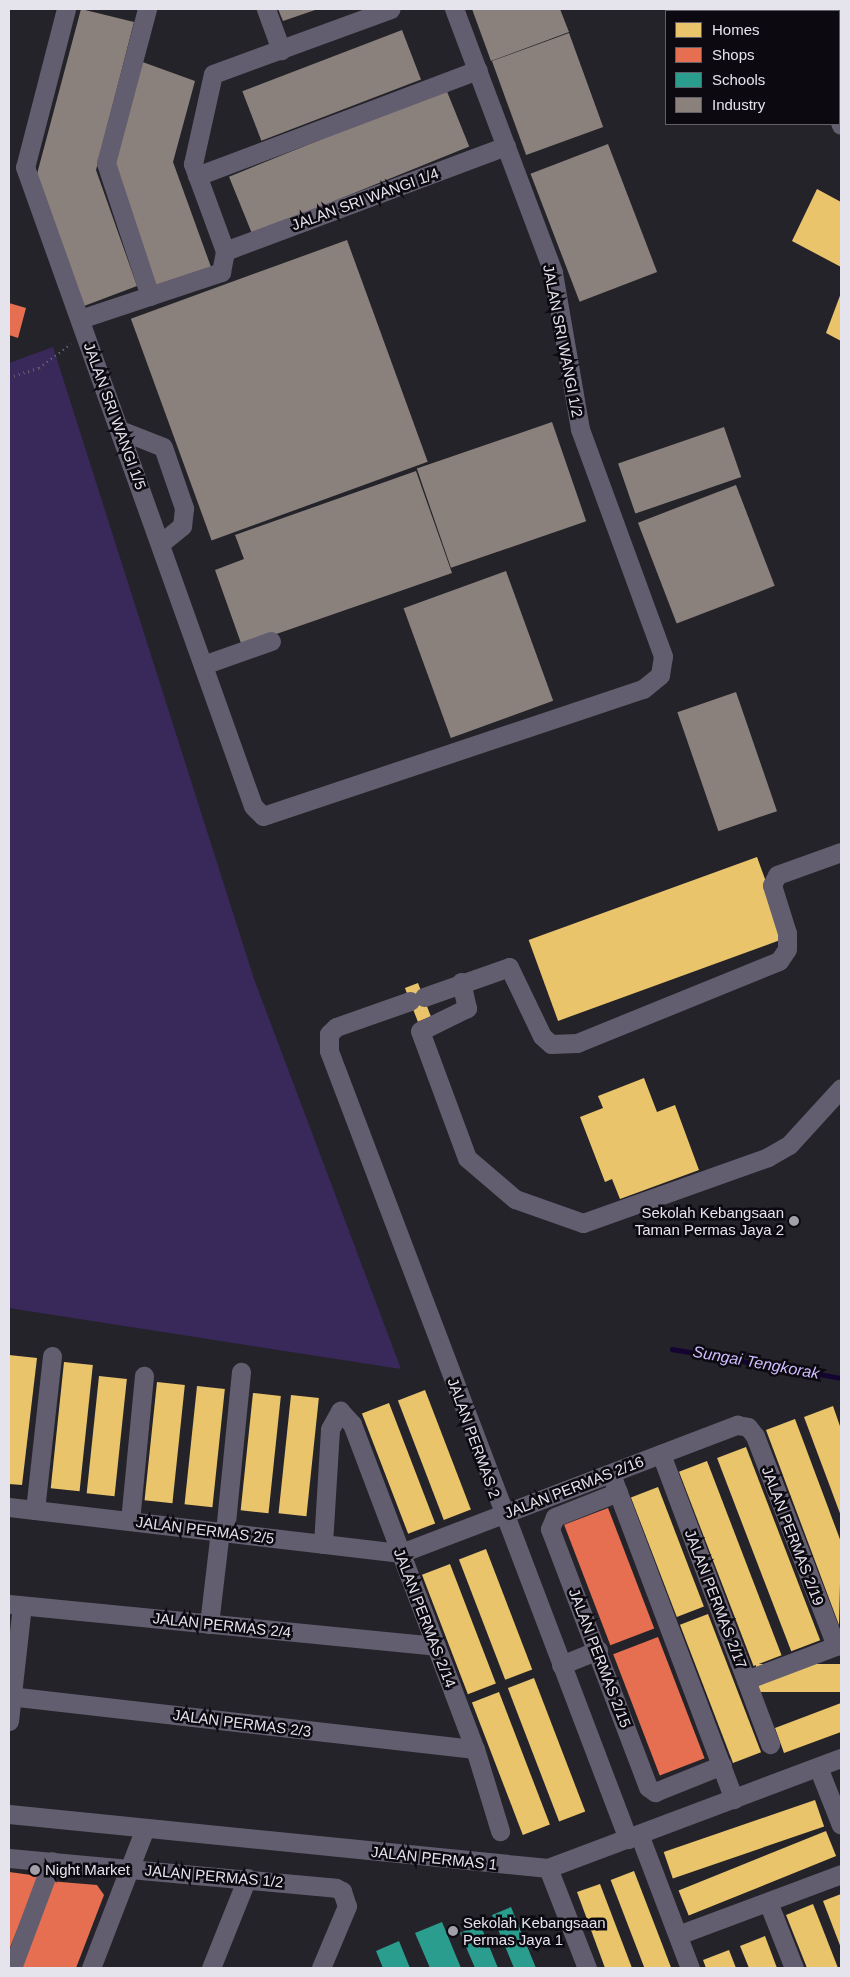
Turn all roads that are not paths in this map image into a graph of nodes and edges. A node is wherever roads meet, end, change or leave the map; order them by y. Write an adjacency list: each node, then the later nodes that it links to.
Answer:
1 (66, 9): 13 (street, JALAN SRI WANGI 1/5)
2 (146, 9): 12 (street)
3 (266, 9): 7 (street)
4 (391, 9): 6 (street)
5 (454, 9): 8 (street, JALAN SRI WANGI 1/2)
6 (364, 13): 7 (street)
7 (281, 50): 10 (street)
8 (478, 70): 9 (street, JALAN SRI WANGI 1/2); 10 (street)
9 (506, 146): 11 (street, JALAN SRI WANGI 1/4); 18 (street, JALAN SRI WANGI 1/2)
10 (197, 176): 11 (street)
11 (225, 251): 12 (street)
12 (150, 296): 13 (street)
13 (82, 325): 14 (street, JALAN SRI WANGI 1/5)
14 (120, 430): 15 (street, JALAN SRI WANGI 1/5); 15 (street)
15 (160, 544): 17 (street, JALAN SRI WANGI 1/5)
16 (271, 641): 17 (street)
17 (203, 665): 18 (street, JALAN SRI WANGI 1/5)
18 (263, 816)
19 (841, 852): 20 (street)
20 (461, 982): 21 (street); 31 (street, JALAN PERMAS 2)
21 (841, 1088)
22 (52, 1356): 30 (street)
23 (241, 1372): 33 (street)
24 (144, 1376): 32 (street)
25 (748, 1427): 26 (street, JALAN PERMAS 2/16); 38 (street, JALAN PERMAS 2/19)
26 (661, 1454): 27 (street, JALAN PERMAS 2/16); 42 (street, JALAN PERMAS 2/17)
27 (611, 1473): 28 (street); 31 (street, JALAN PERMAS 2/16)
28 (618, 1492): 40 (street, JALAN PERMAS 2/15); 48 (street)
29 (9, 1507): 30 (street, JALAN PERMAS 2/5)
30 (35, 1510): 32 (street, JALAN PERMAS 2/5)
31 (502, 1514): 35 (street, JALAN PERMAS 2/16); 41 (street, JALAN PERMAS 2)
32 (130, 1521): 33 (street, JALAN PERMAS 2/5)
33 (222, 1532): 34 (street, JALAN PERMAS 2/5); 37 (street)
34 (322, 1544): 35 (street, JALAN PERMAS 2/5); 35 (street, JALAN PERMAS 2/14)
35 (401, 1553): 39 (street, JALAN PERMAS 2/14)
36 (15, 1605): 37 (street, JALAN PERMAS 2/4); 43 (street)
37 (209, 1624): 39 (street, JALAN PERMAS 2/4)
38 (838, 1645): 42 (street)
39 (436, 1646): 46 (street, JALAN PERMAS 2/14)
40 (598, 1650): 41 (street); 48 (street, JALAN PERMAS 2/15)
41 (560, 1665): 55 (street, JALAN PERMAS 2)
42 (746, 1680): 45 (street, JALAN PERMAS 2/17)
43 (10, 1696): 44 (street); 46 (street, JALAN PERMAS 2/3)
44 (9, 1721)
45 (770, 1744)
46 (475, 1749): 54 (street, JALAN PERMAS 2/14)
47 (841, 1758): 49 (street, JALAN PERMAS 1)
48 (722, 1765): 50 (street)
49 (818, 1767): 50 (street, JALAN PERMAS 1); 52 (street)
50 (734, 1799): 55 (street, JALAN PERMAS 1)
51 (9, 1814): 53 (street, JALAN PERMAS 1)
52 (841, 1825)
53 (145, 1828): 58 (street, JALAN PERMAS 1); 59 (street)
54 (500, 1831)
55 (634, 1836): 58 (street, JALAN PERMAS 1); 63 (street, JALAN PERMAS 2)
56 (9, 1858): 57 (street, JALAN PERMAS 1/2)
57 (52, 1862): 59 (street, JALAN PERMAS 1/2); 64 (street)
58 (548, 1868): 68 (street)
59 (130, 1869): 61 (street, JALAN PERMAS 1/2); 65 (street)
60 (841, 1874): 62 (street)
61 (247, 1878): 66 (street); 67 (street, JALAN PERMAS 1/2)
62 (768, 1902): 63 (street); 70 (street)
63 (678, 1936): 69 (street, JALAN PERMAS 2)
64 (12, 1968)
65 (91, 1968)
66 (211, 1968)
67 (322, 1968)
68 (587, 1968)
69 (690, 1968)
70 (794, 1968)

